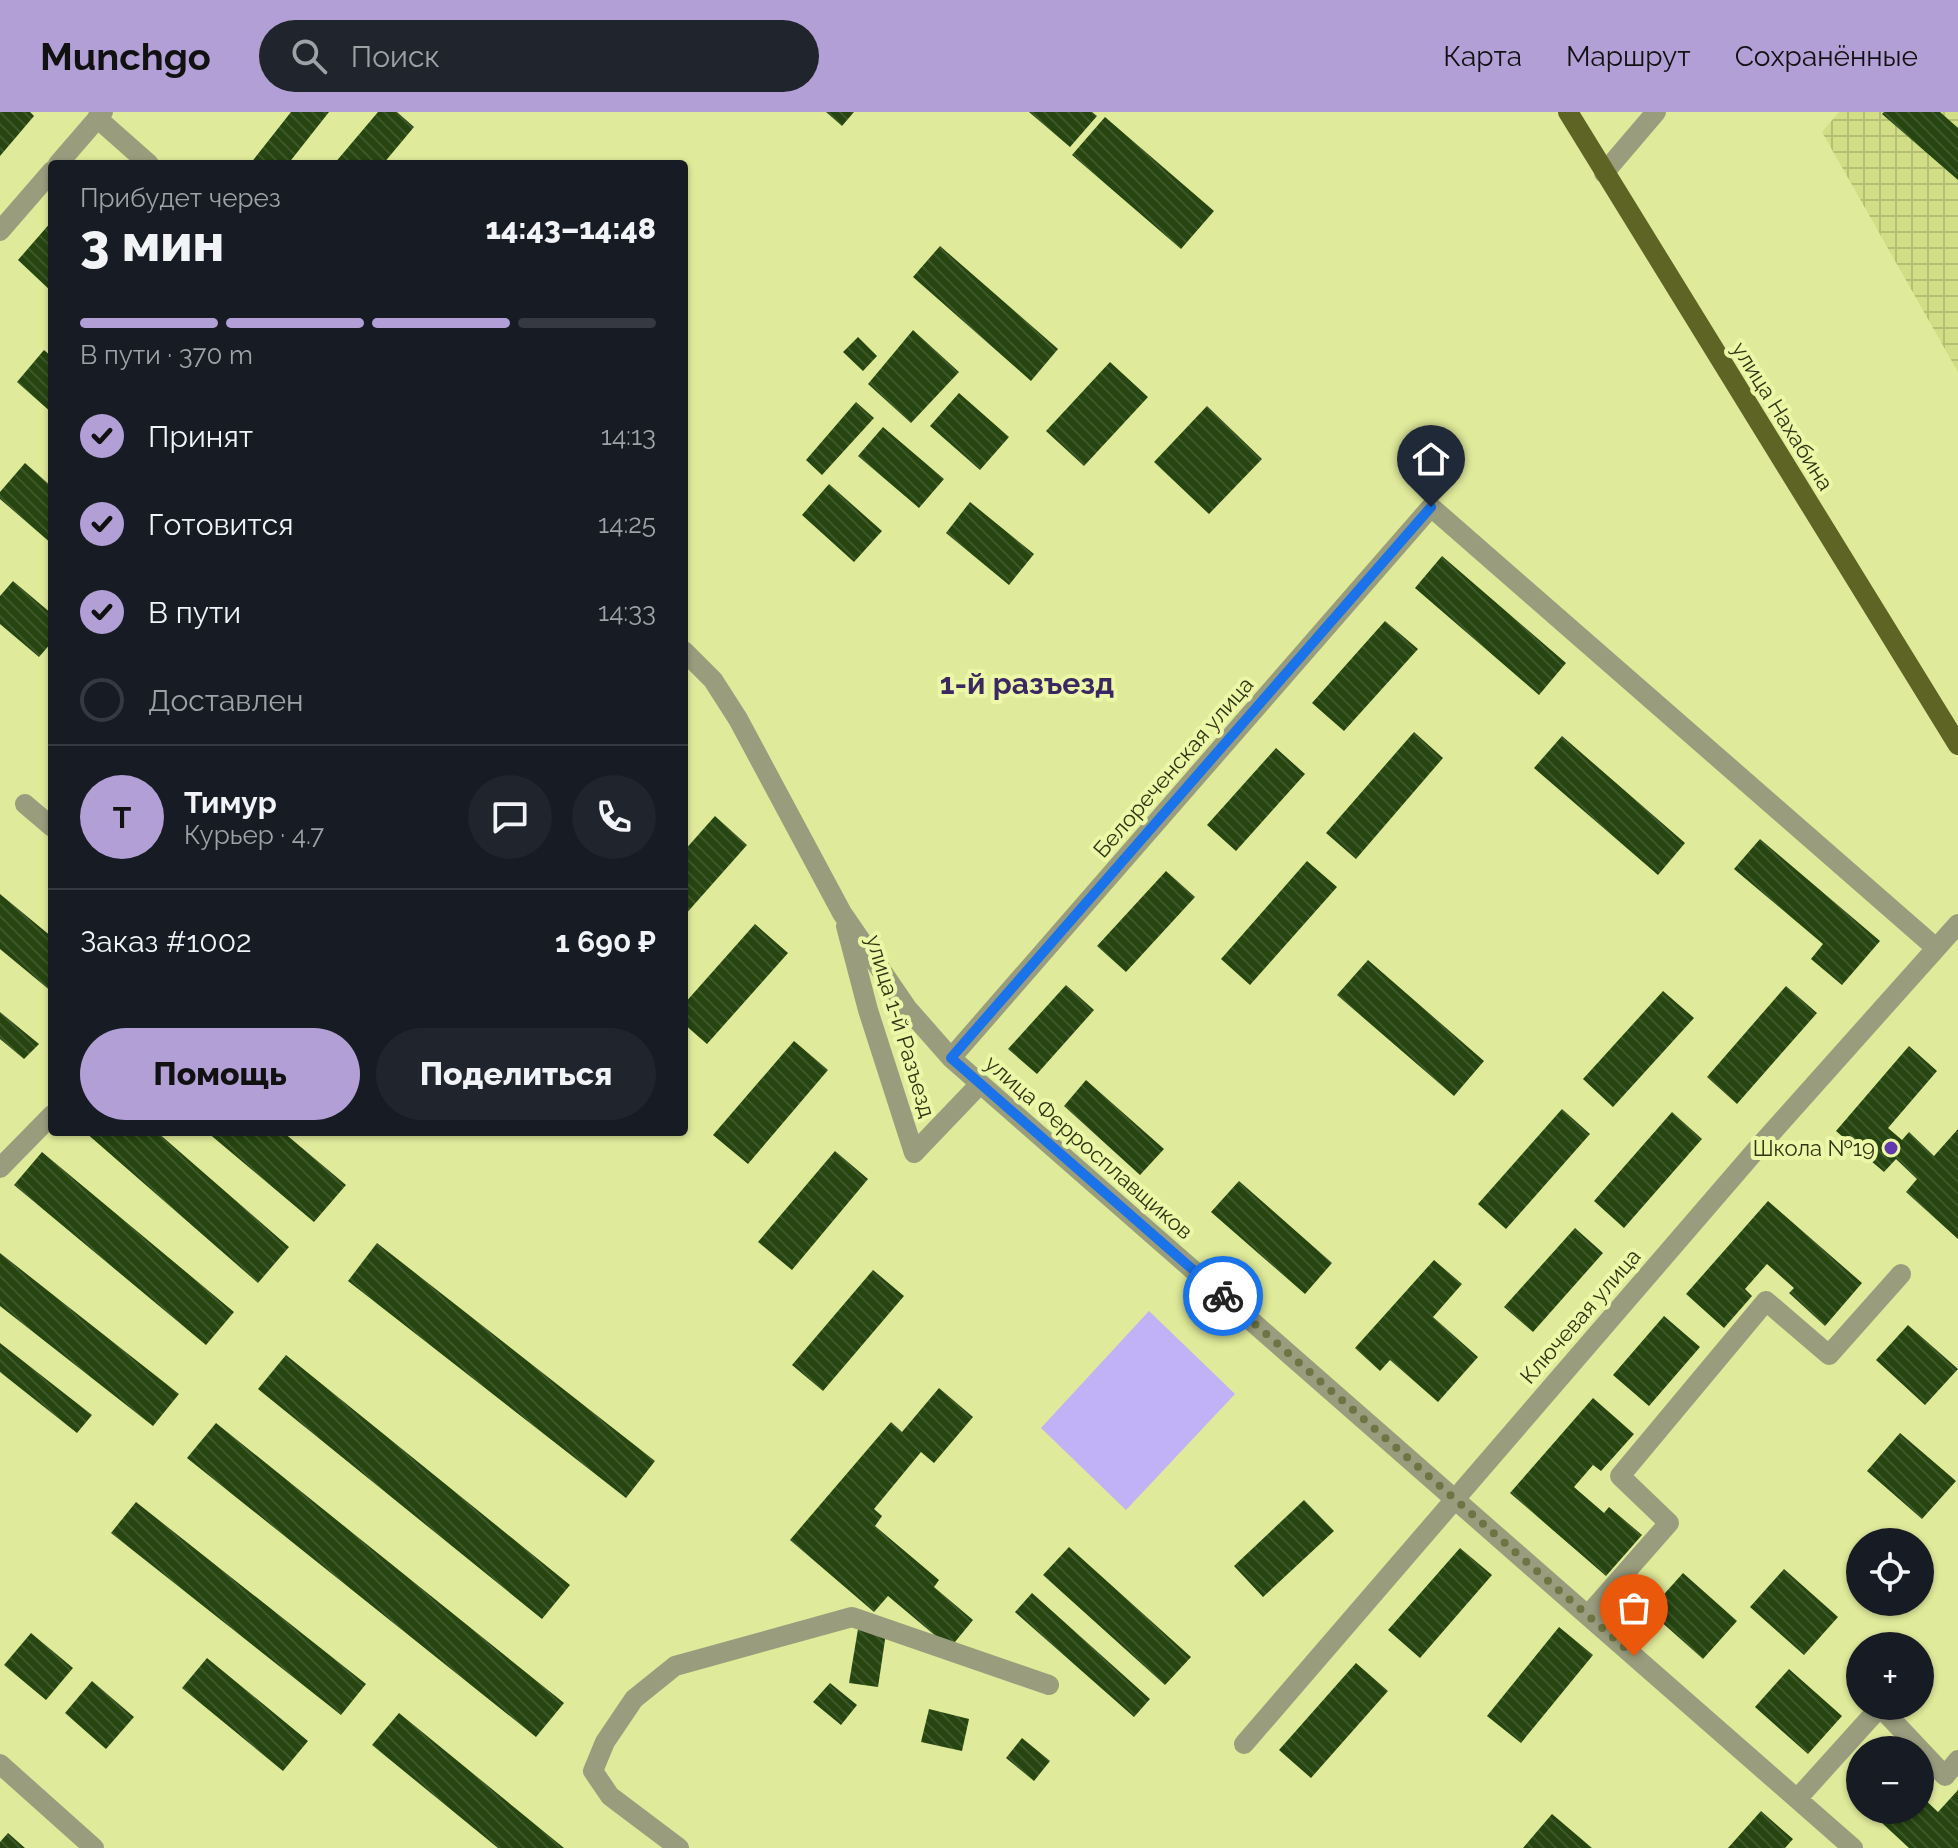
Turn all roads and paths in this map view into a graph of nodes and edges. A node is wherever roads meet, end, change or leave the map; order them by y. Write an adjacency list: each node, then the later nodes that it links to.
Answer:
1 (1568, 112): 6 (main road, улица Нахабина)
2 (1656, 112): 6 (street)
3 (100, 115): 4 (street); 5 (street)
4 (61, 160)
5 (145, 160)
6 (1604, 173): 10 (main road, улица Нахабина)
7 (48, 176): 8 (street)
8 (0, 231)
9 (688, 655): 13 (street, улица Ферросплавщиков)
10 (1958, 745)
11 (25, 804): 12 (street)
12 (48, 824)
13 (842, 913): 16 (street, улица Ферросплавщиков); 17 (street, улица 1-й Разъезд)
14 (1958, 924): 15 (street, Ключевая улица)
15 (1936, 948): 16 (street, Белореченская улица); 21 (street, Ключевая улица)
16 (951, 1058): 17 (street, улица Ферросплавщиков)
17 (980, 1084): 21 (street, улица Ферросплавщиков)
18 (48, 1119): 19 (street)
19 (0, 1168)
20 (1901, 1274): 22 (street)
21 (1454, 1498): 22 (street, улица Ферросплавщиков); 24 (street, Ключевая улица)
22 (1588, 1615): 27 (street, улица Ферросплавщиков)
23 (1049, 1685): 29 (street)
24 (1244, 1744)
25 (1958, 1760): 27 (street)
26 (0, 1764): 28 (street)
27 (1797, 1799): 30 (street, улица Ферросплавщиков)
28 (94, 1848)
29 (679, 1848)
30 (1853, 1848)

